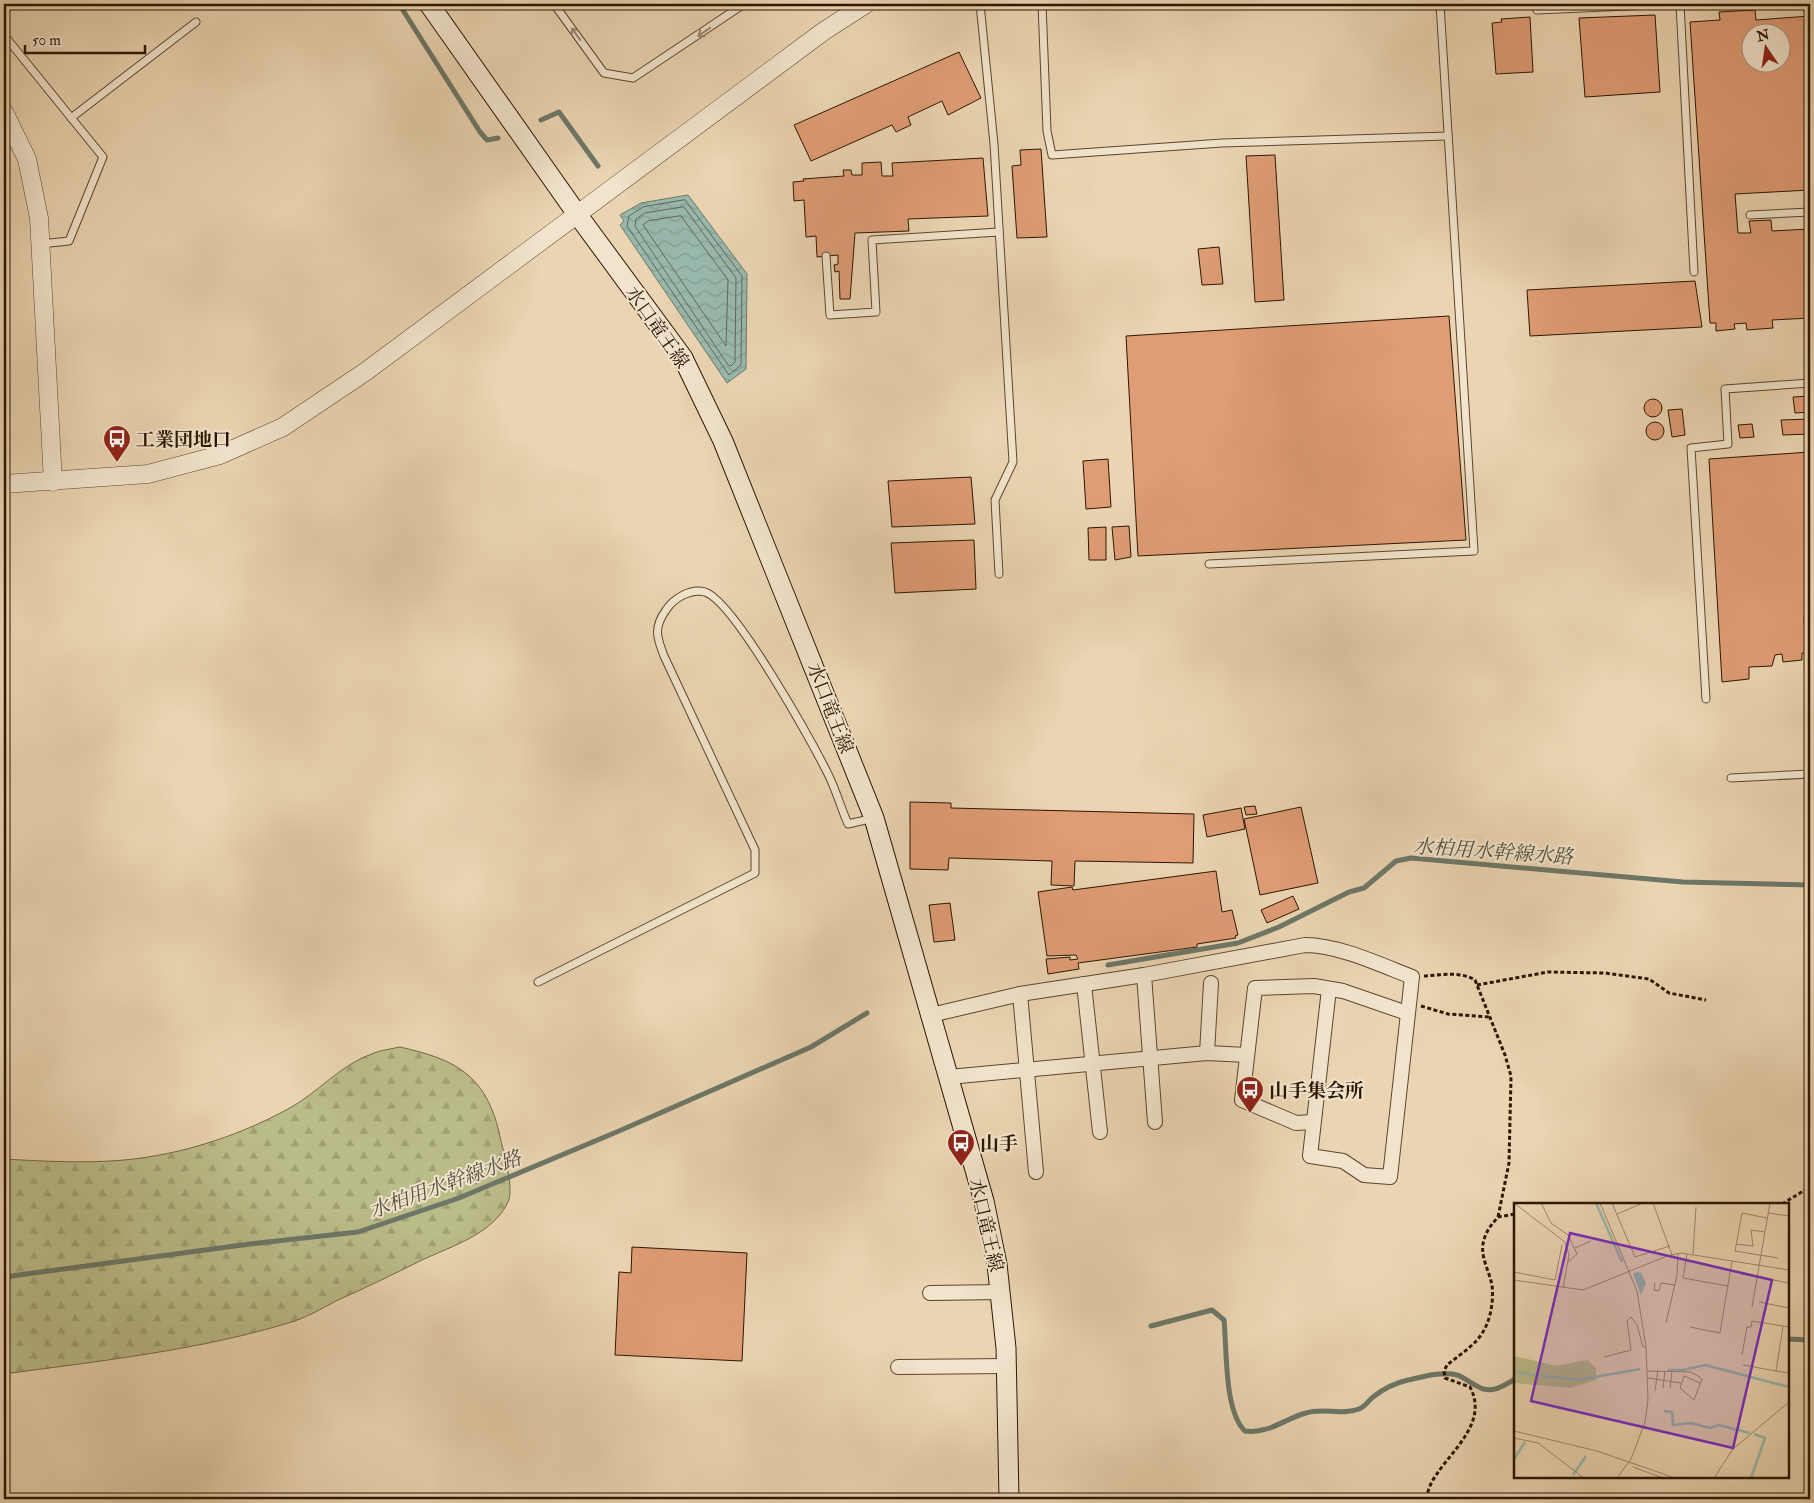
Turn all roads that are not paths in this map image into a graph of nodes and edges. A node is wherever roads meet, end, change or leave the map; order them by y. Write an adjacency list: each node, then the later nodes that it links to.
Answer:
1 (429, 4): 17 (main road, 水口竜王線)
2 (554, 4): 3 (lane, one-way to 2)
3 (744, 4)
4 (866, 4): 17 (street)
5 (980, 4): 19 (lane)
6 (1042, 4): 15 (lane)
7 (1440, 4): 15 (lane)
8 (1673, 4): 10 (lane)
9 (1680, 4): 22 (lane)
10 (1537, 10)
11 (196, 22): 14 (lane)
12 (4, 35): 14 (lane)
13 (4, 112): 20 (street)
14 (71, 118): 20 (lane)
15 (1448, 136): 26 (lane)
16 (1810, 212): 18 (lane)
17 (577, 214): 24 (street); 31 (main road, 水口竜王線)
18 (1750, 215)
19 (999, 232): 21 (lane); 27 (lane)
20 (40, 244): 24 (street)
21 (826, 256)
22 (1694, 272)
23 (1810, 383): 28 (lane)
24 (53, 482): 25 (street)
25 (4, 484)
26 (1209, 564)
27 (999, 574)
28 (1706, 699)
29 (1810, 774): 30 (lane)
30 (1731, 778)
31 (874, 818): 33 (lane); 39 (main road, 水口竜王線)
32 (1144, 975): 35 (street); 38 (street); 42 (street)
33 (538, 982)
34 (1211, 982): 40 (street)
35 (1084, 984): 37 (street); 43 (street)
36 (1329, 989): 38 (street); 41 (street); 47 (street)
37 (1020, 994): 39 (street); 44 (street)
38 (1408, 1008): 47 (street)
39 (931, 1015): 45 (main road, 水口竜王線)
40 (1207, 1053): 41 (street); 42 (street)
41 (1247, 1055): 47 (street)
42 (1150, 1058): 43 (street); 46 (street)
43 (1092, 1063): 44 (street); 48 (street)
44 (1026, 1069): 45 (street); 49 (street)
45 (949, 1077): 50 (main road, 水口竜王線)
46 (1155, 1122)
47 (1313, 1122)
48 (1100, 1132)
49 (1036, 1172)
50 (1001, 1292): 51 (street); 52 (main road, 水口竜王線)
51 (930, 1293)
52 (1008, 1366): 53 (street); 54 (main road, 水口竜王線)
53 (898, 1368)
54 (1009, 1499)

